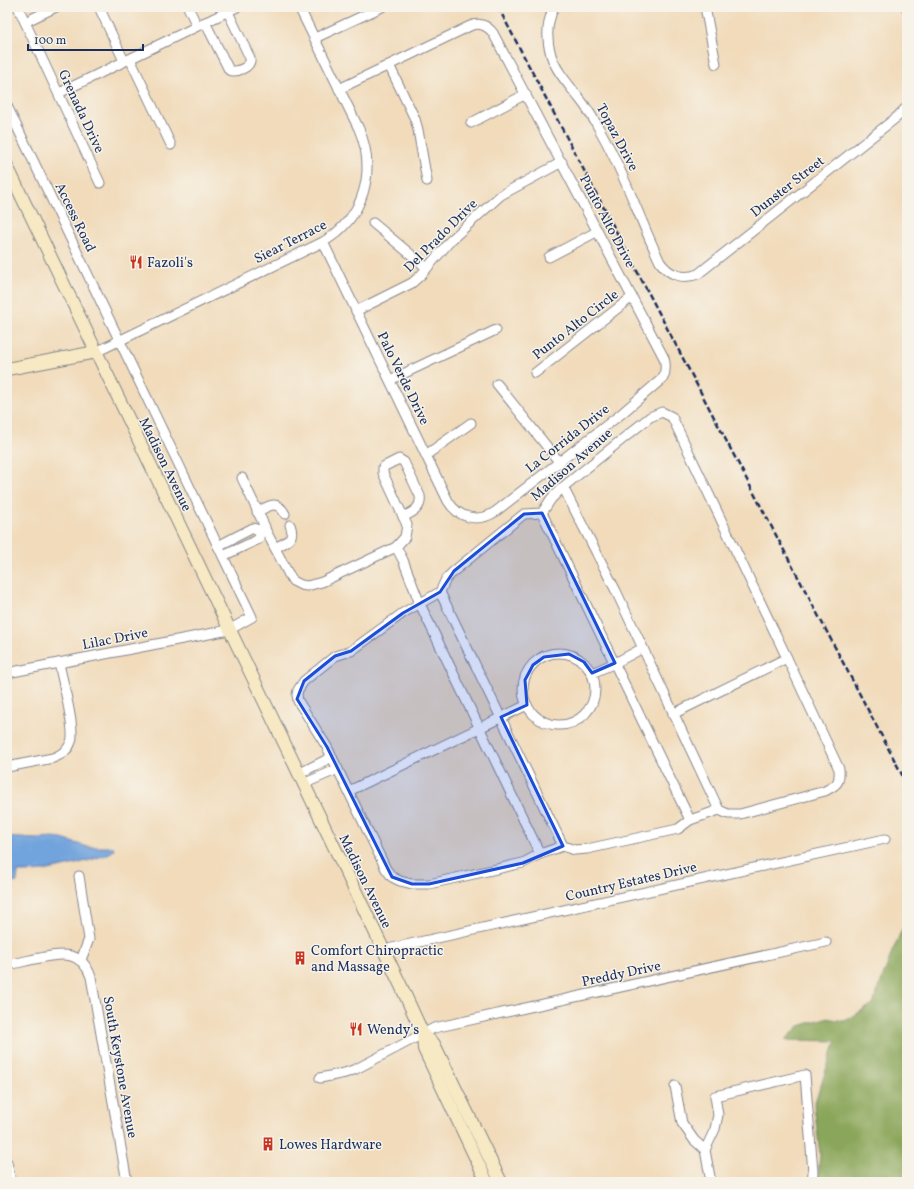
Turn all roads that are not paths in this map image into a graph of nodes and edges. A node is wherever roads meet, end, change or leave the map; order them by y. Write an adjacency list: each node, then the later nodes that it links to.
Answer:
1 (18, 7): 11 (street, Grenada Drive)
2 (56, 7): 11 (street)
3 (98, 7): 14 (street)
4 (188, 7): 12 (street)
5 (237, 7): 10 (street)
6 (299, 7): 13 (street, Siear Terrace)
7 (382, 7): 13 (street)
8 (554, 7): 33 (street, Topaz Drive)
9 (705, 7): 15 (street)
10 (228, 12): 12 (street); 12 (street)
11 (25, 22): 18 (street, Grenada Drive)
12 (201, 24): 14 (street)
13 (315, 38): 17 (street, Siear Terrace)
14 (127, 60): 18 (street); 23 (street)
15 (716, 64)
16 (388, 65): 17 (street); 19 (street, Punto Alto Drive); 26 (street)
17 (339, 89): 30 (street, Siear Terrace)
18 (59, 93): 27 (street, Grenada Drive)
19 (526, 94): 22 (street); 24 (street, Punto Alto Drive)
20 (7, 106): 37 (street, Access Road)
21 (907, 107): 33 (street, Dunster Street)
22 (471, 123)
23 (171, 145)
24 (562, 162): 29 (street, Punto Alto Drive); 32 (street, Del Prado Drive)
25 (7, 166): 38 (main road, Madison Avenue)
26 (428, 181)
27 (100, 183)
28 (373, 223): 32 (street)
29 (598, 231): 31 (street); 34 (street, Punto Alto Drive)
30 (323, 242): 35 (street, Palo Verde Drive); 37 (street, Siear Terrace)
31 (548, 256)
32 (427, 268): 35 (street, Del Prado Drive)
33 (678, 276)
34 (632, 297): 39 (street, Punto Alto Drive); 41 (street, Punto Alto Circle)
35 (356, 311): 42 (street, Palo Verde Drive)
36 (496, 330): 42 (street)
37 (119, 341): 38 (street, Siear Terrace); 56 (street, Access Road)
38 (96, 352): 40 (main road); 62 (main road, Madison Avenue)
39 (665, 362): 46 (street, La Corrida Drive)
40 (7, 369)
41 (535, 374)
42 (390, 380): 45 (street, Palo Verde Drive)
43 (497, 384): 46 (street)
44 (471, 423): 45 (street)
45 (426, 455): 53 (street, Palo Verde Drive)
46 (560, 463): 53 (street, La Corrida Drive)
47 (242, 478): 49 (street)
48 (563, 487): 50 (street, Madison Avenue); 63 (street); 64 (street, Madison Avenue)
49 (258, 512): 51 (street); 55 (street)
50 (542, 513): 60 (street, Madison Avenue); 66 (street)
51 (285, 514)
52 (404, 517): 52 (street); 57 (street)
53 (468, 517)
54 (290, 525): 58 (street)
55 (262, 528): 56 (street); 58 (street); 59 (street)
56 (218, 546): 59 (street, Access Road)
57 (396, 547): 58 (street); 61 (street)
58 (275, 548)
59 (223, 556): 62 (street, Lilac Drive)
60 (440, 592): 61 (street, Madison Avenue); 71 (street)
61 (420, 604): 72 (street); 73 (street, Madison Avenue)
62 (229, 630): 65 (street, Lilac Drive); 76 (main road, Madison Avenue)
63 (643, 648): 66 (street); 70 (street)
64 (787, 658): 70 (street); 78 (street)
65 (59, 663): 67 (street, Lilac Drive); 74 (street)
66 (615, 663): 68 (street); 79 (street)
67 (7, 673)
68 (592, 673): 69 (street); 69 (street)
69 (527, 705): 71 (street)
70 (673, 714): 78 (street)
71 (501, 717): 72 (street); 81 (street)
72 (479, 728): 77 (street); 82 (street)
73 (332, 757): 75 (street, Madison Avenue); 76 (street)
74 (7, 767)
75 (338, 769): 76 (street); 77 (street, Madison Avenue)
76 (301, 779): 85 (main road, Madison Avenue)
77 (349, 791): 82 (street, Madison Avenue)
78 (719, 810): 79 (street)
79 (690, 820): 81 (street)
80 (885, 839): 85 (street, Country Estates Drive)
81 (563, 846): 82 (street)
82 (540, 854)
83 (79, 876): 86 (street)
84 (826, 942): 88 (street, Preddy Drive)
85 (383, 950): 88 (main road, Madison Avenue)
86 (80, 960): 87 (street); 94 (street, South Keystone Avenue)
87 (7, 965)
88 (423, 1034): 89 (street, Preddy Drive); 95 (main road, Madison Avenue); 96 (main road, Madison Avenue)
89 (320, 1078)
90 (675, 1086): 91 (street)
91 (705, 1150): 97 (street); 98 (street)
92 (7, 1162): 93 (street)
93 (10, 1182)
94 (128, 1182)
95 (487, 1182)
96 (501, 1182)
97 (711, 1182)
98 (812, 1182)

